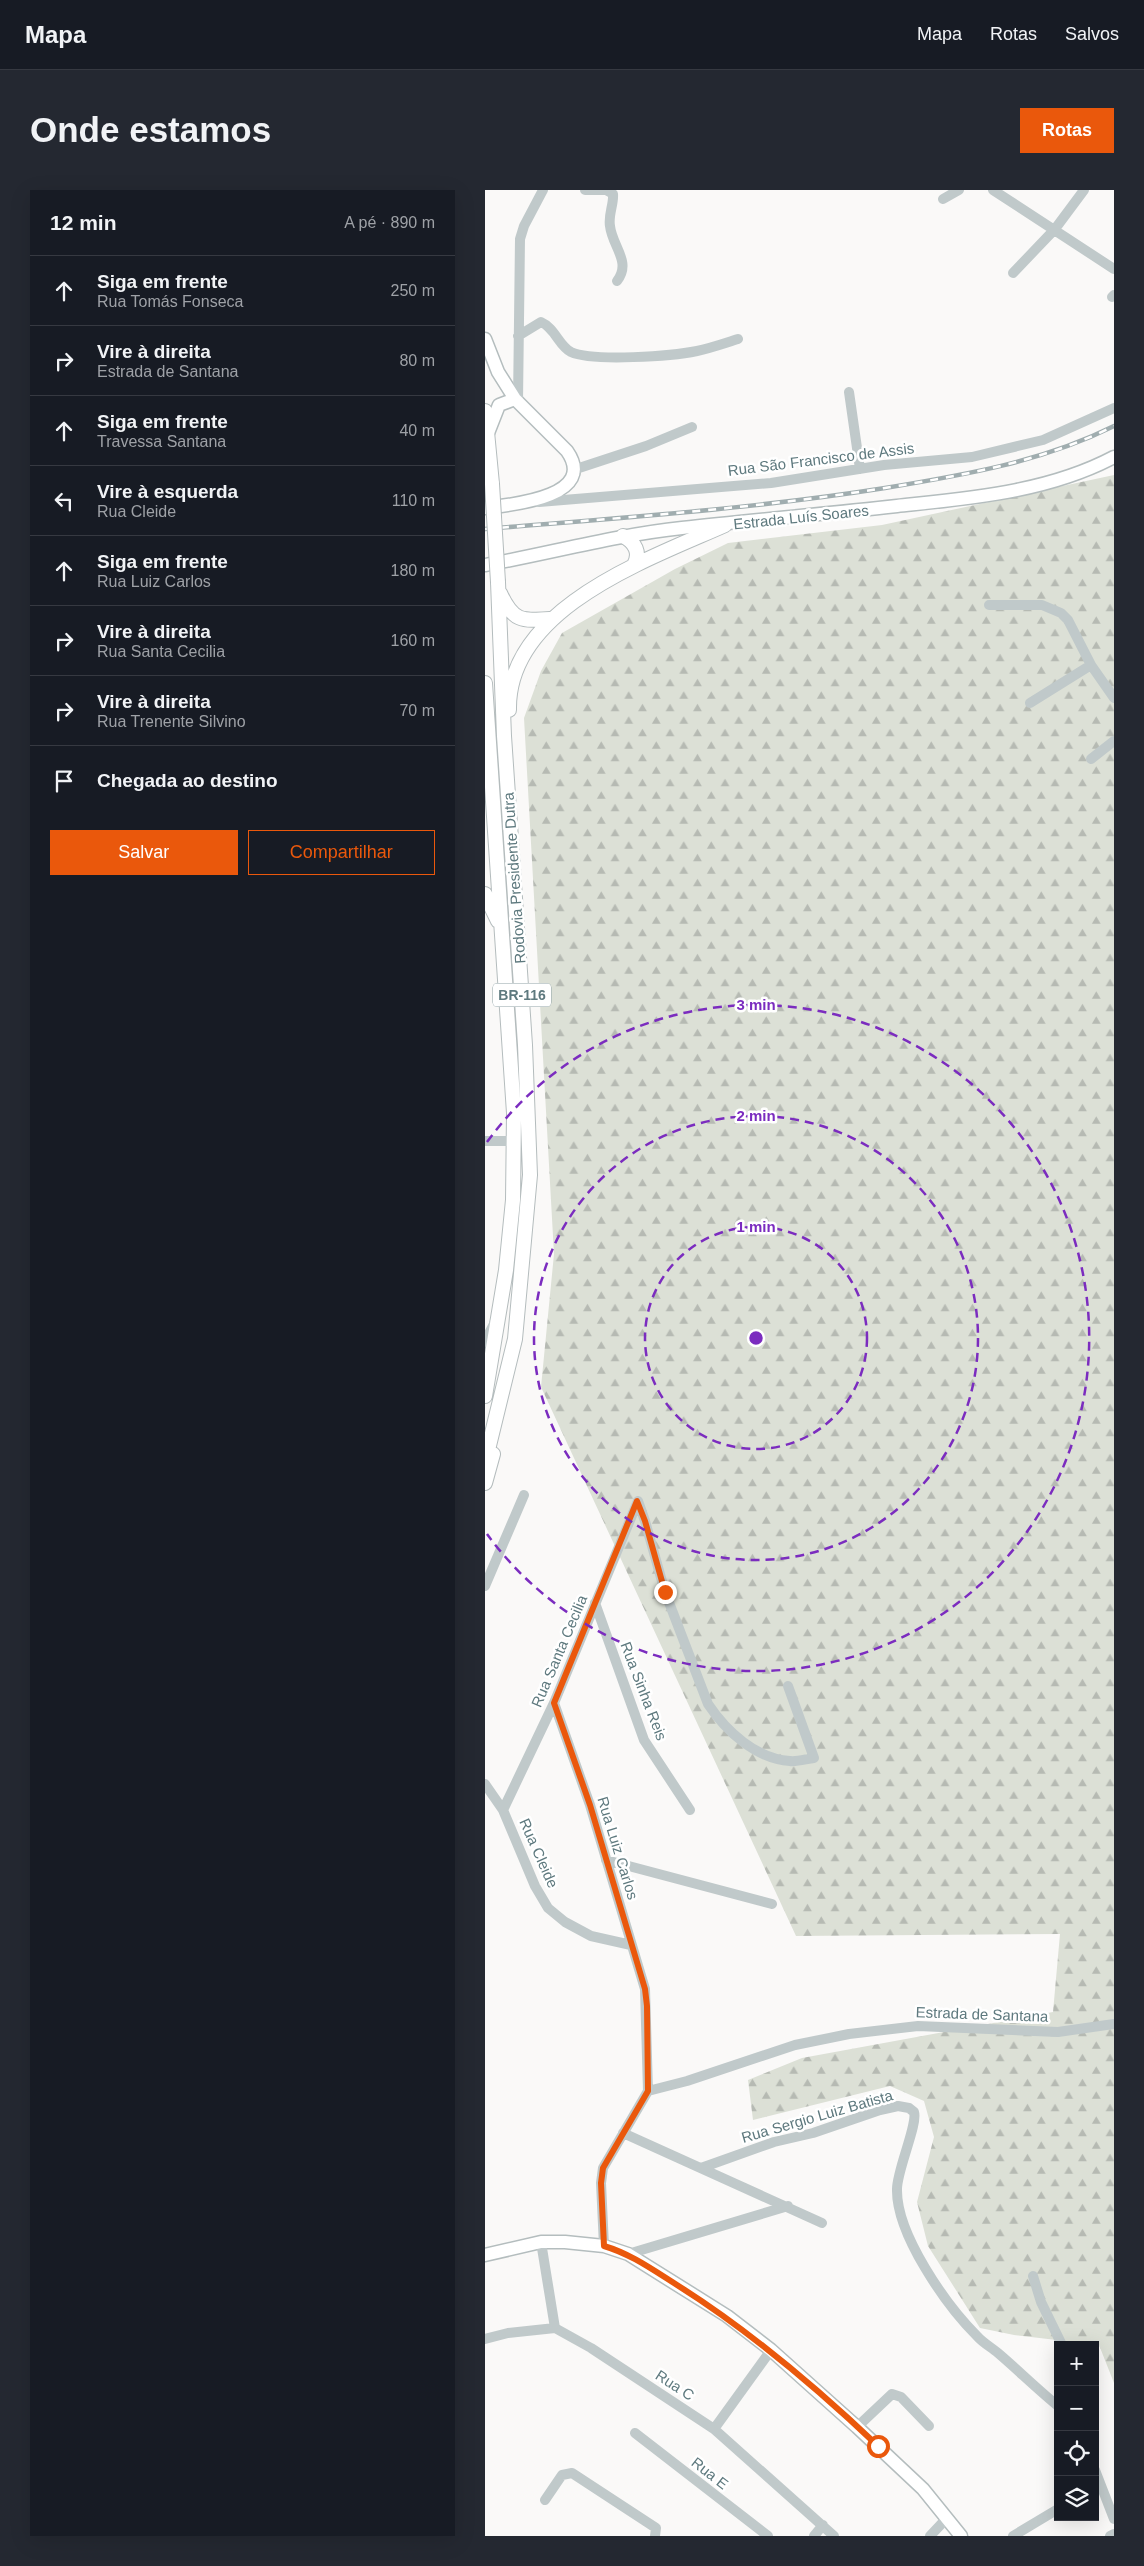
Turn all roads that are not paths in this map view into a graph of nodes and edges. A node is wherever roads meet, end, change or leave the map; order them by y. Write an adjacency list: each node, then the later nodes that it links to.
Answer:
1 (543, 190): 11 (street)
2 (585, 190): 10 (street)
3 (959, 190): 6 (street)
4 (993, 190): 7 (street)
5 (1084, 190): 7 (street)
6 (943, 199)
7 (1055, 229): 8 (street); 9 (street)
8 (1114, 269)
9 (1013, 273)
10 (617, 282)
11 (518, 336): 13 (street); 15 (street)
12 (485, 339): 15 (main road)
13 (738, 339)
14 (849, 392): 21 (street)
15 (516, 400): 19 (main road); 22 (main road)
16 (1114, 408): 21 (street, Rua São Francisco de Assis)
17 (485, 411): 19 (highway, Rodovia Presidente Dutra / BR-116)
18 (692, 427): 22 (street)
19 (487, 436): 29 (highway, Rodovia Presidente Dutra / BR-116, bridge)
20 (1114, 457): 25 (main road, Estrada Luís Soares)
21 (860, 469): 23 (street, Rua São Francisco de Assis)
22 (573, 470): 23 (main road)
23 (523, 503): 24 (main road)
24 (485, 508)
25 (725, 525): 26 (main road, Estrada Luís Soares); 28 (highway)
26 (623, 536): 27 (main road, Estrada Luís Soares); 28 (highway)
27 (485, 565)
28 (634, 565): 31 (highway)
29 (498, 586): 31 (highway); 41 (highway, Rodovia Presidente Dutra / BR-116)
30 (989, 605): 32 (street)
31 (551, 619): 41 (highway)
32 (1091, 665): 35 (street); 36 (street)
33 (485, 683): 34 (highway, Rodovia Presidente Dutra / BR-116)
34 (485, 688): 40 (highway, Rodovia Presidente Dutra / BR-116)
35 (1114, 698)
36 (1030, 704)
37 (1114, 741): 38 (street)
38 (1091, 759)
39 (485, 894): 40 (highway)
40 (501, 927): 43 (highway, Rodovia Presidente Dutra / BR-116)
41 (520, 958): 47 (highway, Rodovia Presidente Dutra / BR-116)
42 (485, 1141): 43 (street)
43 (514, 1141): 44 (highway, Rodovia Presidente Dutra / BR-116)
44 (500, 1315): 45 (street); 46 (highway, Rodovia Presidente Dutra / BR-116)
45 (485, 1340)
46 (485, 1396)
47 (501, 1400): 48 (highway, Rodovia Presidente Dutra / BR-116); 49 (highway)
48 (485, 1462)
49 (485, 1483)
50 (524, 1495): 51 (street)
51 (485, 1586)
52 (595, 1603): 53 (street, Rua Santa Cecilia); 54 (street, Rua Santa Cecilia); 57 (street, Rua Sinha Reis)
53 (788, 1686)
54 (554, 1703): 56 (street, Rua Santa Cecilia); 58 (street, Rua Luiz Carlos)
55 (485, 1784): 56 (street, Rua Cleide)
56 (503, 1810): 60 (street, Rua Cleide)
57 (690, 1810)
58 (606, 1860): 59 (street); 60 (street, Rua Luiz Carlos)
59 (772, 1904)
60 (631, 1945): 62 (street)
61 (1114, 2024): 62 (street, Estrada de Santana)
62 (648, 2091): 63 (street)
63 (623, 2133): 64 (street); 68 (street)
64 (701, 2168): 65 (street); 76 (street, Rua Sergio Luiz Batista)
65 (788, 2206): 66 (street); 69 (street)
66 (822, 2223)
67 (541, 2242): 68 (main road); 70 (main road); 72 (street)
68 (604, 2246): 69 (main road)
69 (628, 2254): 75 (main road)
70 (485, 2255)
71 (1033, 2276): 74 (street)
72 (555, 2328): 73 (street); 79 (street, Rua C)
73 (485, 2339)
74 (1061, 2341)
75 (771, 2350): 77 (main road); 79 (street)
76 (1054, 2403)
77 (857, 2426): 78 (street); 84 (main road)
78 (929, 2426)
79 (714, 2429): 86 (street, Rua C)
80 (635, 2433): 89 (street, Rua E)
81 (1099, 2490): 85 (street)
82 (545, 2500): 88 (street)
83 (1054, 2511): 94 (street)
84 (947, 2518): 92 (street); 93 (main road)
85 (1114, 2518)
86 (823, 2525): 90 (street); 91 (street, Rua C)
87 (1114, 2534): 95 (street)
88 (655, 2536)
89 (768, 2536)
90 (814, 2536)
91 (834, 2536)
92 (930, 2536)
93 (961, 2536)
94 (1013, 2536)
95 (1110, 2536)

